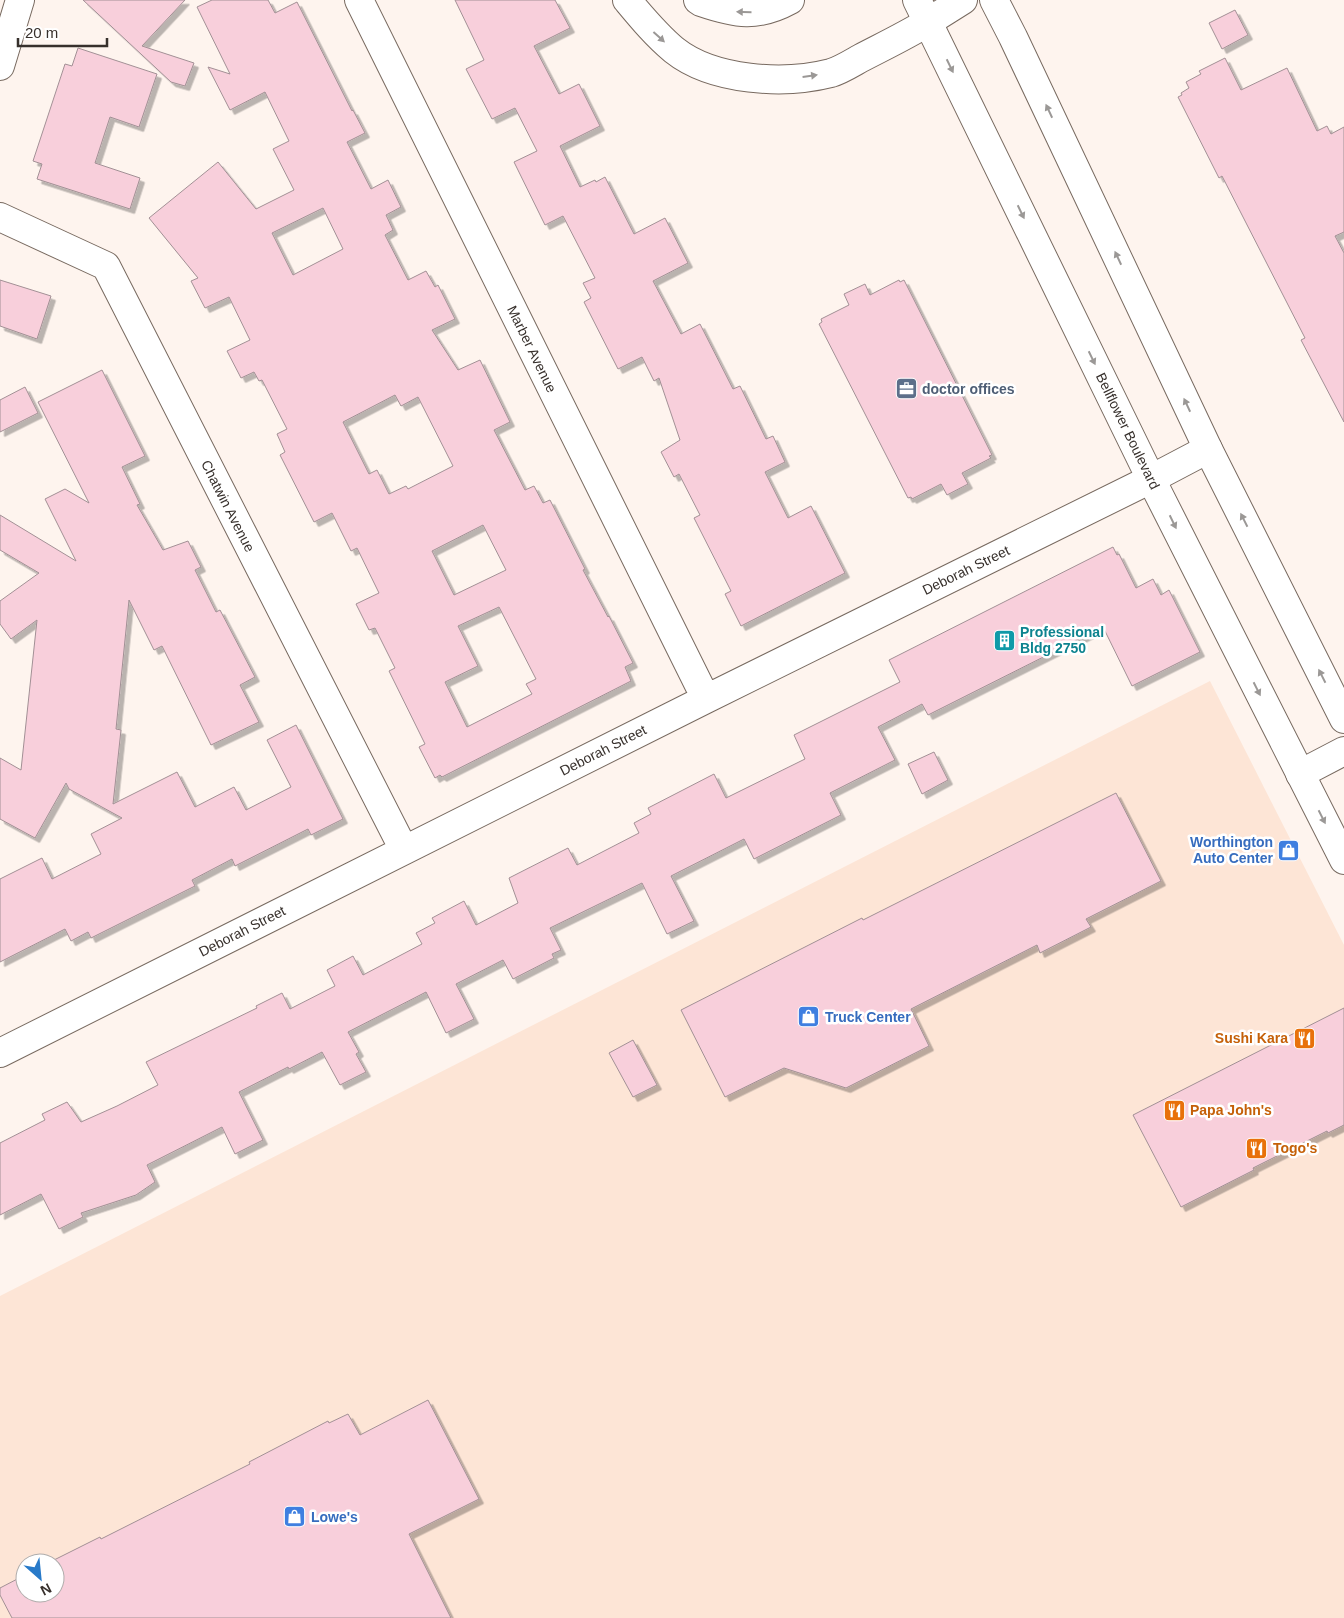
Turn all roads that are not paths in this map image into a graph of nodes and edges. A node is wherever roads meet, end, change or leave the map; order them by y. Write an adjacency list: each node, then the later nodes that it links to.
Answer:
1 (20, 0): 9 (main road)
2 (358, 0): 13 (main road, Marber Avenue)
3 (628, 0): 8 (main road, one-way to 8)
4 (698, 0): 5 (main road, one-way to 4)
5 (790, 0)
6 (963, 0): 8 (main road)
7 (994, 0): 11 (main road, one-way to 7)
8 (923, 11): 12 (main road, Bellflower Boulevard, one-way to 12)
9 (0, 66)
10 (0, 217): 17 (main road, Chatwin Avenue)
11 (1208, 449): 12 (main road, Deborah Street); 14 (main road, one-way to 11)
12 (1151, 479): 13 (main road, Deborah Street); 16 (main road, Bellflower Boulevard, one-way to 16)
13 (706, 698): 17 (main road, Deborah Street)
14 (1344, 719)
15 (1344, 751): 16 (main road)
16 (1300, 774): 18 (main road, Bellflower Boulevard, one-way to 18)
17 (404, 850): 19 (main road, Deborah Street)
18 (1344, 860)
19 (0, 1053)

